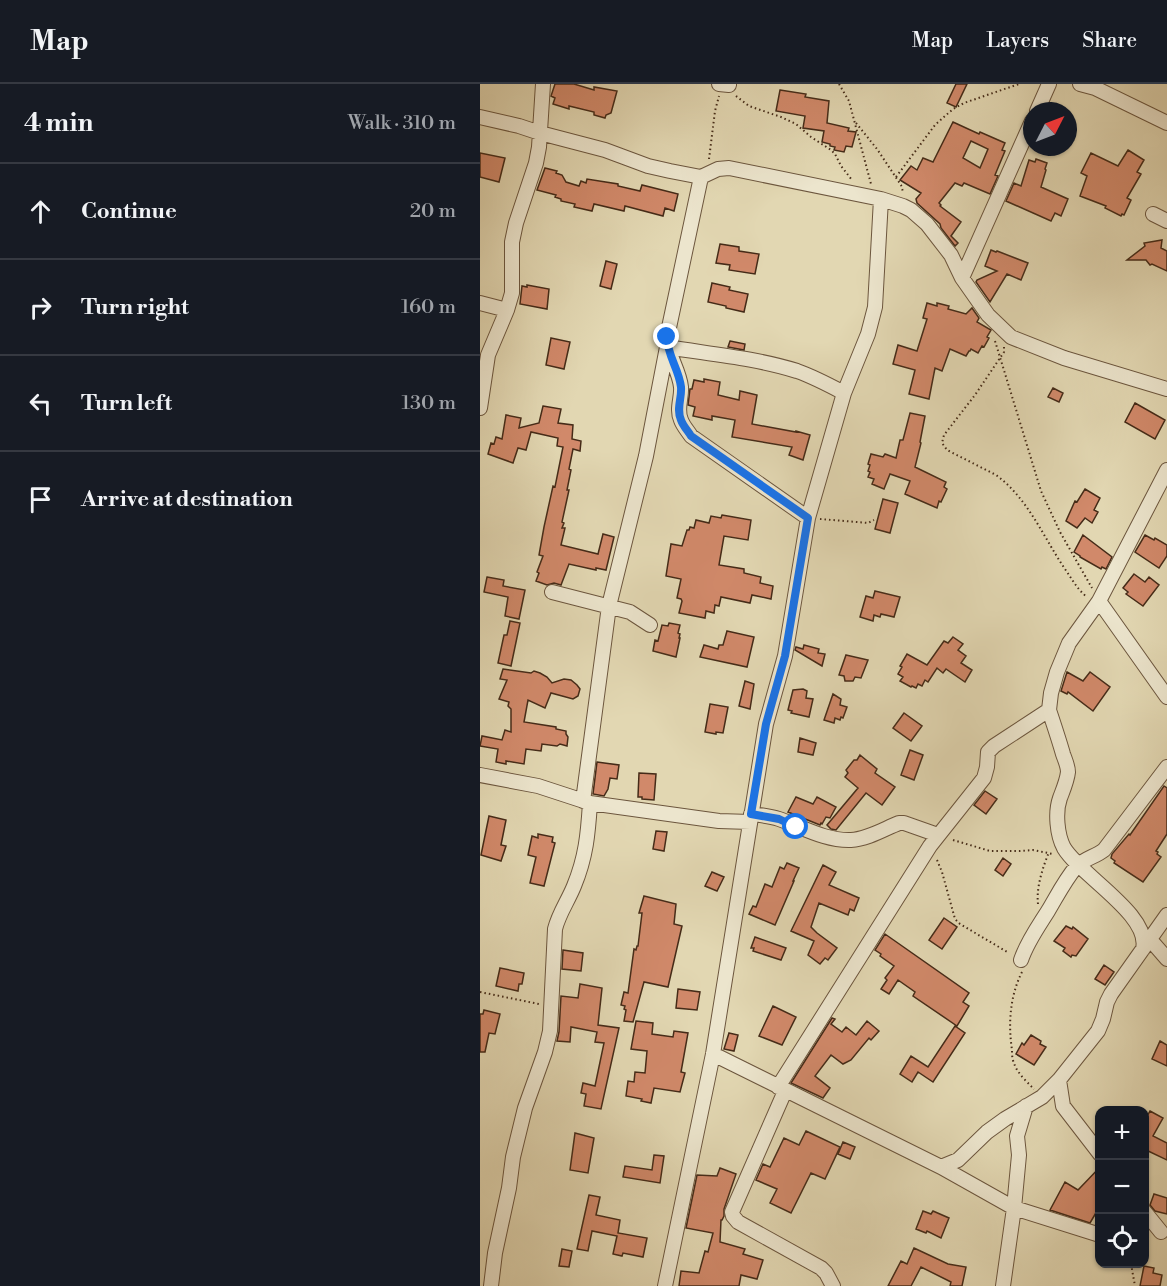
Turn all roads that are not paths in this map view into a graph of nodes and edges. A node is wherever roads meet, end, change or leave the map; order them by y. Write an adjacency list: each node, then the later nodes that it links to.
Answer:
1 (543, 84): 7 (street)
2 (1049, 84): 4 (street)
3 (1080, 84): 6 (street)
4 (1041, 102)
5 (480, 117): 7 (street)
6 (1167, 123)
7 (540, 133): 9 (street); 15 (street)
8 (1023, 141): 13 (street)
9 (705, 175): 10 (street); 16 (street)
10 (875, 198): 13 (street); 18 (street)
11 (1153, 214): 12 (street)
12 (1167, 221)
13 (962, 278): 17 (street)
14 (480, 303): 15 (street)
15 (507, 310): 19 (street)
16 (667, 347): 18 (street); 21 (street); 24 (street)
17 (1167, 389)
18 (844, 393): 21 (street)
19 (480, 408)
20 (1167, 470): 23 (street)
21 (808, 518): 31 (street)
22 (552, 592): 24 (street)
23 (1097, 603): 26 (street); 27 (street)
24 (609, 606): 25 (street); 30 (street)
25 (650, 625)
26 (1167, 697)
27 (1049, 710): 32 (street); 33 (street)
28 (1167, 767): 33 (street)
29 (480, 775): 30 (street)
30 (587, 802): 31 (street); 50 (street)
31 (751, 818): 32 (street); 39 (street)
32 (934, 841): 41 (street)
33 (1076, 863): 36 (street); 38 (street)
34 (1167, 915): 36 (street)
35 (1167, 931): 36 (street)
36 (1149, 947): 37 (street); 40 (street)
37 (1167, 959)
38 (1021, 960)
39 (713, 1054): 41 (street); 51 (street)
40 (1059, 1080): 42 (street); 43 (street)
41 (782, 1089): 44 (street); 52 (street)
42 (1026, 1106): 44 (street); 45 (street)
43 (1095, 1148)
44 (941, 1167): 45 (street)
45 (1014, 1208): 48 (street); 53 (street)
46 (1147, 1214): 47 (street)
47 (1164, 1232): 49 (street)
48 (1095, 1233)
49 (1149, 1234)
50 (491, 1286)
51 (665, 1286)
52 (833, 1286)
53 (1003, 1286)

